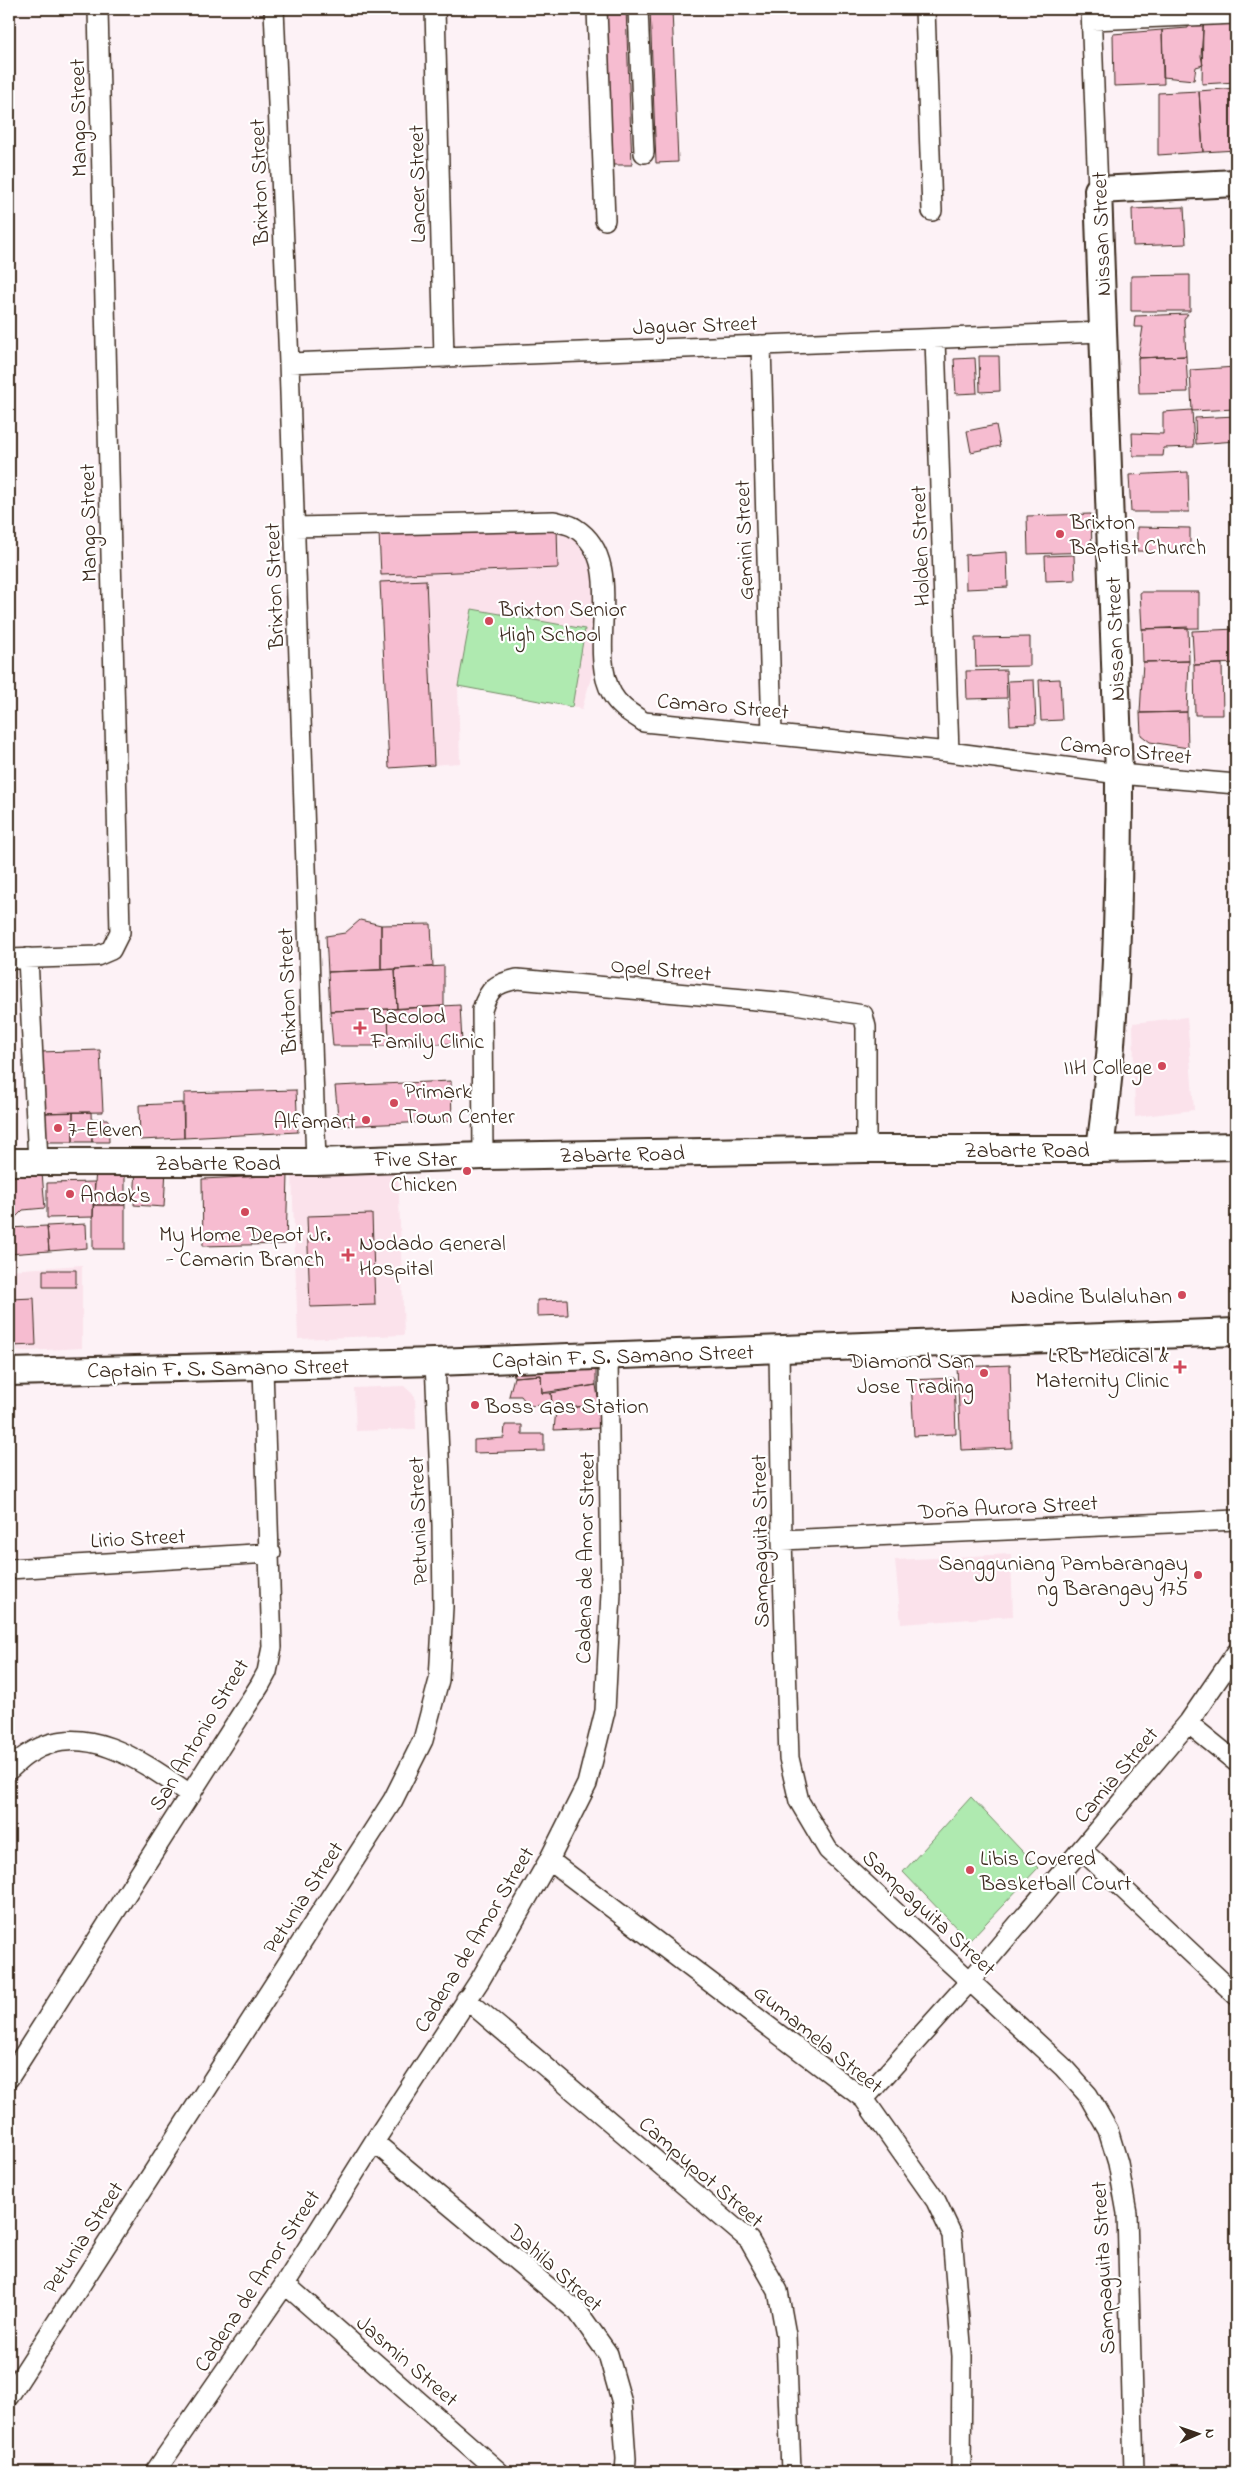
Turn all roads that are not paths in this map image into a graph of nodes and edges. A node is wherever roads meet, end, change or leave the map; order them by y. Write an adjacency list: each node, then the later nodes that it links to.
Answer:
1 (98, 9): 24 (street, Mango Street)
2 (274, 9): 18 (street, Brixton Street)
3 (435, 9): 17 (street, Lancer Street)
4 (597, 9): 13 (street)
5 (638, 9): 9 (street)
6 (925, 9): 12 (street)
7 (1236, 14): 8 (street)
8 (1092, 15): 11 (street, Nissan Street)
9 (644, 153)
10 (1236, 183): 11 (main road)
11 (1098, 190): 14 (main road, Nissan Street)
12 (932, 211)
13 (605, 220)
14 (1103, 332): 15 (street, Jaguar Street); 22 (main road, Nissan Street)
15 (935, 338): 16 (street, Jaguar Street); 21 (street, Holden Street)
16 (761, 345): 17 (street, Jaguar Street); 20 (street, Gemini Street)
17 (444, 358): 18 (street, Jaguar Street)
18 (289, 363): 19 (street, Brixton Street)
19 (295, 527): 20 (street, Camaro Street); 32 (street, Brixton Street)
20 (772, 734): 21 (street, Camaro Street)
21 (949, 752): 22 (street, Camaro Street)
22 (1119, 774): 23 (street, Camaro Street); 28 (main road, Nissan Street)
23 (1236, 784)
24 (28, 958): 25 (street); 30 (street)
25 (9, 959)
26 (1236, 1146): 28 (main road, Zabarte Road)
27 (866, 1149): 28 (main road, Zabarte Road); 29 (main road, Zabarte Road); 29 (street, Opel Street)
28 (1100, 1149)
29 (483, 1156): 32 (main road, Zabarte Road)
30 (38, 1161): 31 (main road, Zabarte Road); 32 (main road, Zabarte Road)
31 (9, 1162)
32 (316, 1162)
33 (1236, 1333): 34 (main road, Captain F. S. Samano Street)
34 (779, 1350): 35 (main road, Captain F. S. Samano Street); 40 (street, Sampaguita Street)
35 (608, 1356): 36 (main road, Captain F. S. Samano Street); 49 (street, Cadena de Amor Street)
36 (435, 1362): 37 (main road, Captain F. S. Samano Street); 57 (street, Petunia Street)
37 (263, 1368): 38 (main road, Captain F. S. Samano Street); 41 (street, San Antonio Street)
38 (9, 1372)
39 (1236, 1520): 40 (street, Doña Aurora Street)
40 (782, 1540): 50 (street, Sampaguita Street)
41 (271, 1553): 42 (street, Lirio Street); 47 (street, San Antonio Street)
42 (9, 1569)
43 (1236, 1653): 44 (street, Camia Street)
44 (1188, 1723): 45 (street); 48 (street, Camia Street)
45 (1236, 1762)
46 (9, 1770): 47 (street)
47 (191, 1795): 53 (street, San Antonio Street)
48 (1082, 1850): 50 (street, Camia Street); 51 (street)
49 (549, 1860): 52 (street, Cadena de Amor Street); 54 (street, Gumamela Street)
50 (970, 1981): 54 (street, Camia Street); 63 (street, Sampaguita Street)
51 (1236, 1995)
52 (466, 1999): 55 (street, Cadena de Amor Street); 61 (street, Campupot Street)
53 (9, 2078)
54 (864, 2099): 62 (street, Gumamela Street)
55 (374, 2142): 56 (street, Cadena de Amor Street); 60 (street, Dahila Street)
56 (285, 2284): 58 (street, Cadena de Amor Street); 59 (street, Jasmin Street)
57 (9, 2396)
58 (155, 2472)
59 (499, 2472)
60 (625, 2472)
61 (791, 2472)
62 (961, 2472)
63 (1134, 2472)

